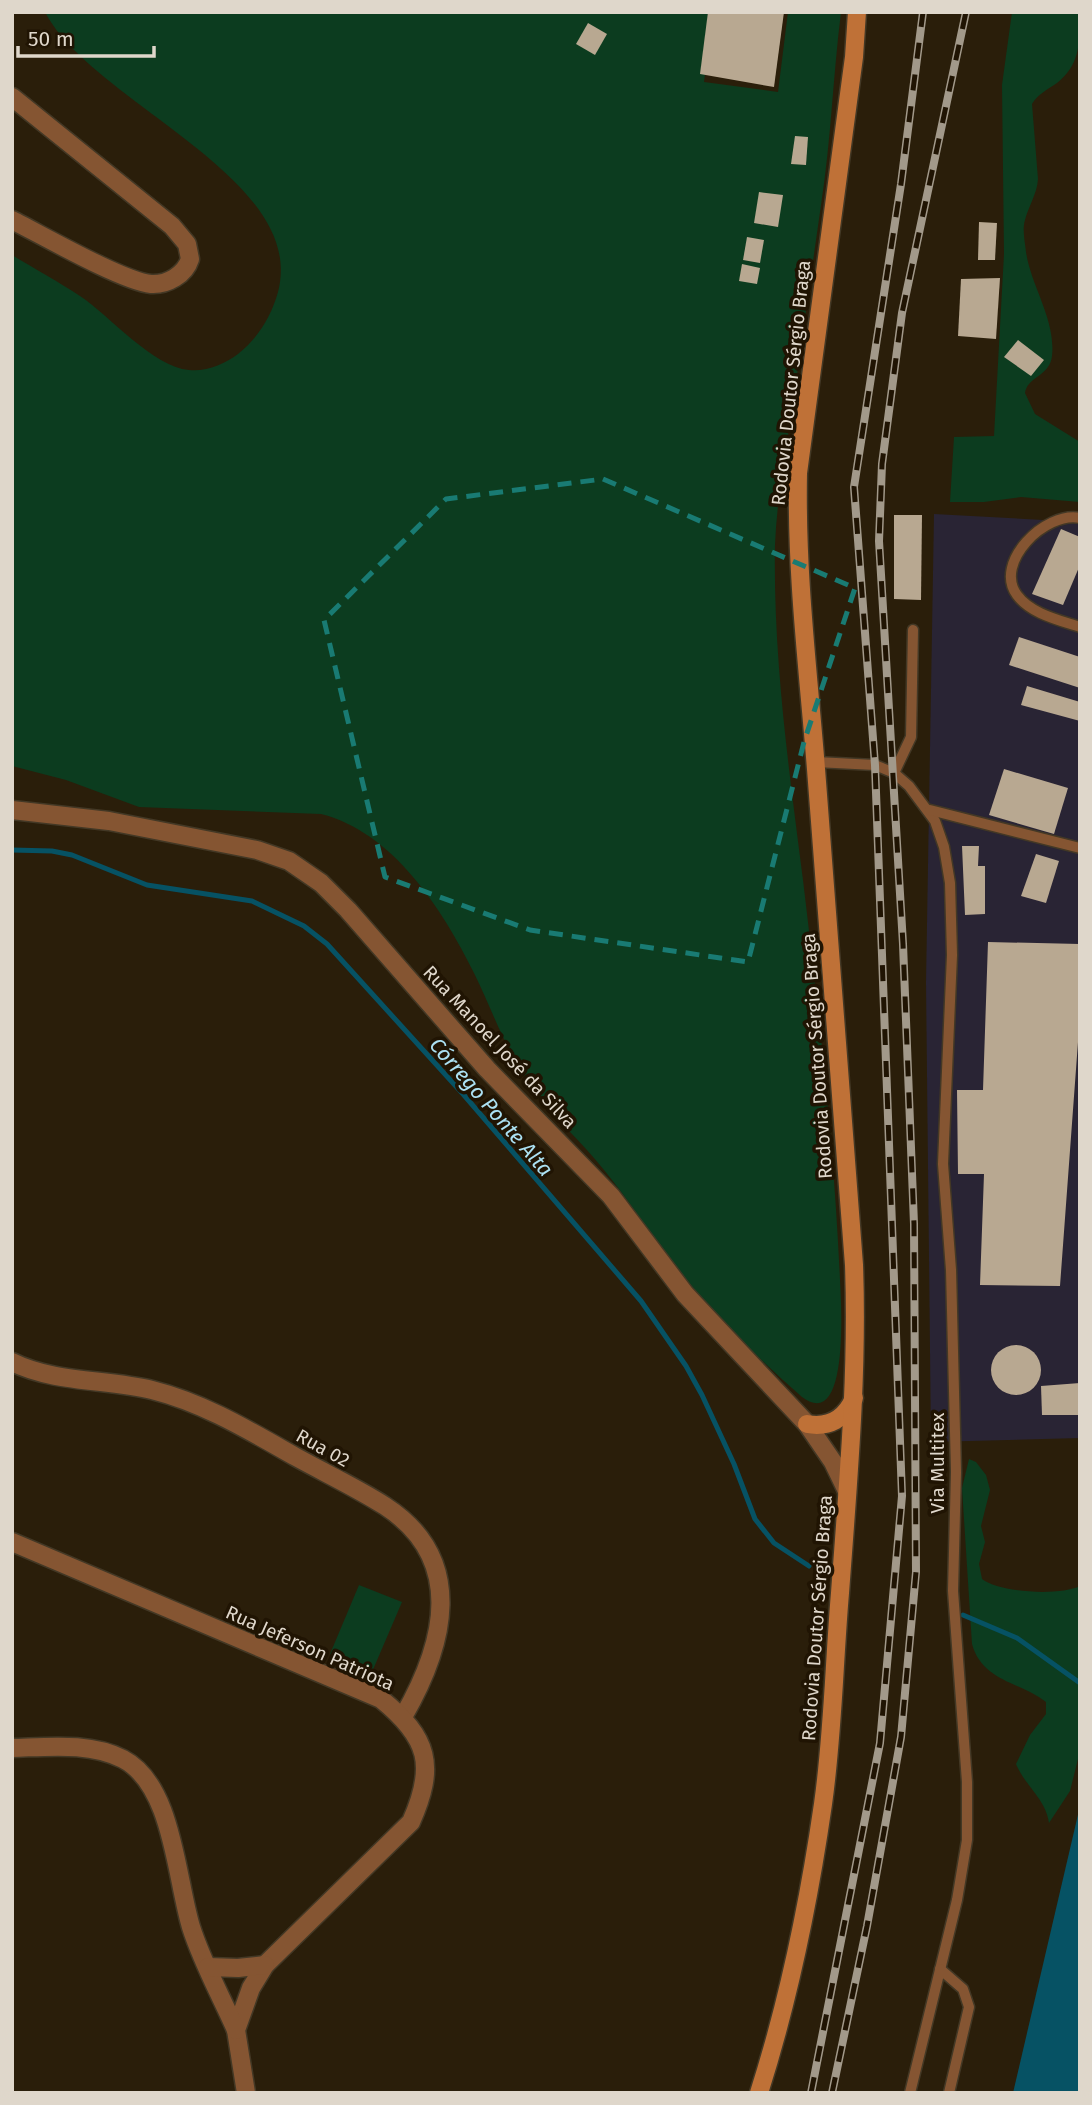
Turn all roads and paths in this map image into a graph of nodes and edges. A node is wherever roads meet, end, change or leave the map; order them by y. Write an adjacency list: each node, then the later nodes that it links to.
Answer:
1 (857, 12): 7 (main road, Rodovia Doutor Sérgio Braga)
2 (12, 97): 3 (street)
3 (12, 220)
4 (1080, 517): 5 (lane)
5 (1080, 627)
6 (913, 629): 8 (lane)
7 (816, 762): 8 (lane); 13 (main road, Rodovia Doutor Sérgio Braga)
8 (894, 773): 10 (lane)
9 (12, 810): 14 (street, Rua Manoel José da Silva)
10 (930, 810): 11 (lane); 21 (lane, Via Multitex)
11 (1080, 848)
12 (12, 1362): 17 (street, Rua 02)
13 (853, 1398): 14 (main road); 15 (main road, Rodovia Doutor Sérgio Braga)
14 (807, 1424): 15 (street, Rua Manoel José da Silva)
15 (847, 1491): 23 (main road, Rodovia Doutor Sérgio Braga)
16 (12, 1542): 17 (street, Rua Jeferson Patriota)
17 (403, 1717): 19 (street, Rua Jeferson Patriota)
18 (12, 1748): 20 (street)
19 (265, 1965): 20 (street); 22 (street, Rua Jeferson Patriota)
20 (208, 1967): 22 (street)
21 (940, 1969): 25 (lane, Via Multitex); 26 (lane)
22 (236, 2030): 24 (street, Rua Jeferson Patriota)
23 (760, 2091)
24 (246, 2093)
25 (909, 2093)
26 (950, 2093)

